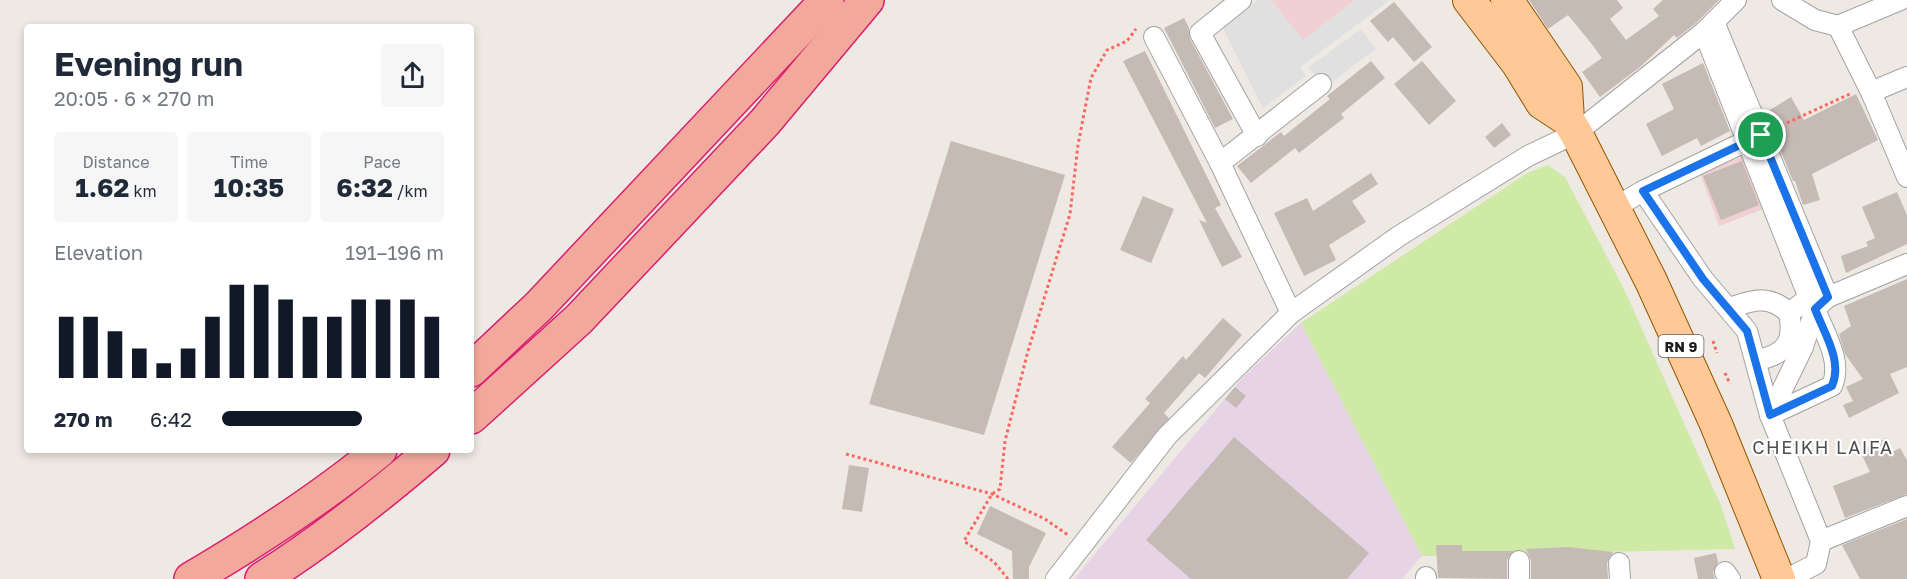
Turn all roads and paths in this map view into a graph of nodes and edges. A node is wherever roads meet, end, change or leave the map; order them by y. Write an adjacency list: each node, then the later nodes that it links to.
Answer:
1 (827, 0): 30 (highway)
2 (867, 0): 33 (highway)
3 (1241, 0): 16 (street)
4 (1469, 0): 15 (main road, RN 9)
5 (1507, 0): 15 (main road, RN 9)
6 (1736, 0): 10 (street)
7 (1782, 0): 9 (street)
8 (1900, 0): 9 (street)
9 (1838, 26): 14 (street)
10 (1709, 27): 15 (street); 17 (street)
11 (1154, 37): 18 (street); 38 (path)
12 (1907, 77): 14 (street)
13 (1321, 84): 16 (street)
14 (1872, 92): 17 (path); 19 (street)
15 (1572, 127): 21 (main road, RN 9); 25 (street)
16 (1257, 136): 18 (street)
17 (1754, 137): 20 (street); 23 (street)
18 (1220, 163): 25 (street)
19 (1907, 177)
20 (1643, 191): 21 (street); 24 (street)
21 (1614, 208): 46 (main road, RN 9)
22 (1907, 264): 23 (street)
23 (1817, 302): 26 (street); 34 (street); 34 (street)
24 (1729, 308): 26 (street); 29 (street)
25 (1291, 313): 41 (street)
26 (1789, 313): 29 (street)
27 (1713, 341): 28 (path)
28 (1717, 353)
29 (1757, 360): 34 (street)
30 (474, 367)
31 (1725, 372): 32 (path)
32 (1730, 384)
33 (474, 414)
34 (1770, 415): 40 (street)
35 (377, 453): 42 (highway)
36 (430, 453): 43 (highway)
37 (846, 454): 38 (path)
38 (992, 494): 41 (path); 44 (path)
39 (1907, 506): 40 (street)
40 (1821, 542): 47 (street)
41 (1082, 544): 45 (street)
42 (191, 579)
43 (262, 579)
44 (1008, 579)
45 (1056, 579)
46 (1779, 579)
47 (1787, 579)

